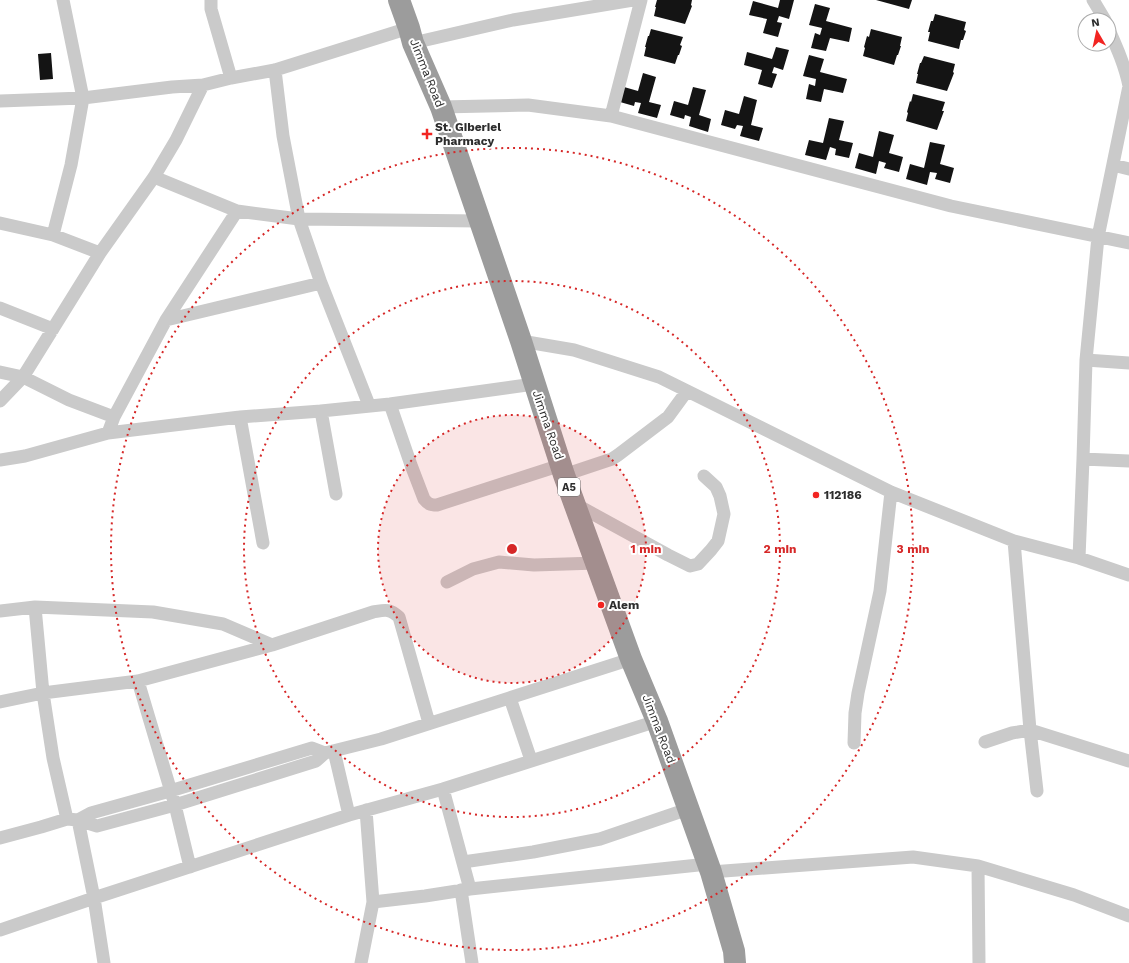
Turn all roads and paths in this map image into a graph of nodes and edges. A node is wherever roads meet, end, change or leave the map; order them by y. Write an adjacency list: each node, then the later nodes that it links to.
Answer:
1 (63, 0): 13 (street)
2 (211, 0): 11 (street)
3 (399, 0): 8 (highway, Jimma Road / A5)
4 (633, 0): 8 (street)
5 (642, 0): 16 (street)
6 (1093, 0): 7 (street)
7 (1100, 12)
8 (411, 36): 10 (street); 15 (highway, Jimma Road / A5)
9 (1117, 49): 17 (street)
10 (275, 70): 11 (street); 21 (street)
11 (231, 78): 12 (street)
12 (204, 85): 13 (street); 19 (street)
13 (83, 98): 14 (street); 24 (street)
14 (0, 100)
15 (441, 107): 16 (street); 22 (highway, Jimma Road / A5)
16 (611, 116): 25 (street)
17 (1114, 165): 18 (street); 25 (street)
18 (1129, 169)
19 (154, 177): 20 (street); 27 (street)
20 (237, 211): 21 (street); 30 (street)
21 (299, 219): 22 (street); 28 (street)
22 (480, 221): 32 (highway, Jimma Road / A5)
23 (0, 223): 24 (street)
24 (53, 235): 27 (street)
25 (1098, 237): 26 (street); 33 (street)
26 (1129, 243)
27 (100, 253): 31 (street)
28 (321, 283): 30 (street); 41 (street)
29 (0, 308): 31 (street)
30 (166, 320): 43 (street)
31 (53, 329): 36 (street)
32 (521, 341): 37 (highway, Jimma Road / A5); 38 (street)
33 (1086, 360): 34 (street); 46 (street)
34 (1129, 363)
35 (0, 372): 36 (street)
36 (23, 378): 39 (street); 43 (street)
37 (534, 384): 40 (street); 49 (highway, Jimma Road / A5)
38 (688, 391): 49 (street); 51 (street)
39 (0, 401)
40 (390, 404): 41 (street); 49 (street)
41 (369, 406): 42 (street)
42 (321, 411): 44 (street); 52 (street)
43 (114, 417): 45 (street)
44 (240, 418): 45 (street); 55 (street)
45 (108, 433): 47 (street)
46 (1083, 458): 48 (street); 56 (street)
47 (0, 460)
48 (1129, 462)
49 (563, 470): 53 (highway, Jimma Road / A5)
50 (704, 476): 53 (street)
51 (891, 492): 54 (street); 72 (street)
52 (336, 494)
53 (576, 504): 57 (highway, Jimma Road / A5)
54 (1014, 541): 56 (street); 70 (street)
55 (263, 543)
56 (1079, 558): 58 (street)
57 (597, 562): 59 (street); 63 (highway, Jimma Road / A5)
58 (1129, 575)
59 (447, 582)
60 (35, 607): 61 (street); 62 (street); 65 (street)
61 (0, 611)
62 (272, 645): 64 (street); 69 (street)
63 (631, 659): 66 (street); 68 (highway, Jimma Road / A5)
64 (138, 681): 65 (street); 77 (street)
65 (44, 693): 67 (street); 83 (street)
66 (510, 698): 69 (street); 74 (street)
67 (0, 702)
68 (656, 721): 74 (street); 80 (highway, Jimma Road / A5)
69 (429, 723): 73 (street)
70 (1030, 730): 71 (street); 75 (street); 78 (street)
71 (985, 742)
72 (854, 744)
73 (330, 752): 77 (street); 79 (street); 82 (street)
74 (531, 760): 76 (street)
75 (1129, 761)
76 (443, 789): 81 (street); 85 (street)
77 (170, 791): 79 (street); 83 (street)
78 (1037, 791)
79 (175, 805): 83 (street); 87 (street)
80 (688, 809): 85 (street); 88 (highway, Jimma Road / A5)
81 (366, 810): 82 (street); 91 (street)
82 (349, 815): 87 (street)
83 (72, 819): 84 (street); 90 (street)
84 (0, 838)
85 (463, 862): 89 (street)
86 (978, 866): 88 (street); 92 (street); 98 (street)
87 (190, 867): 90 (street)
88 (710, 868): 89 (street); 97 (highway, Jimma Road / A5)
89 (465, 889): 91 (street); 96 (street)
90 (94, 898): 93 (street); 94 (street)
91 (373, 902): 95 (street)
92 (1129, 916)
93 (0, 930)
94 (104, 963)
95 (362, 963)
96 (472, 963)
97 (735, 963)
98 (979, 963)

